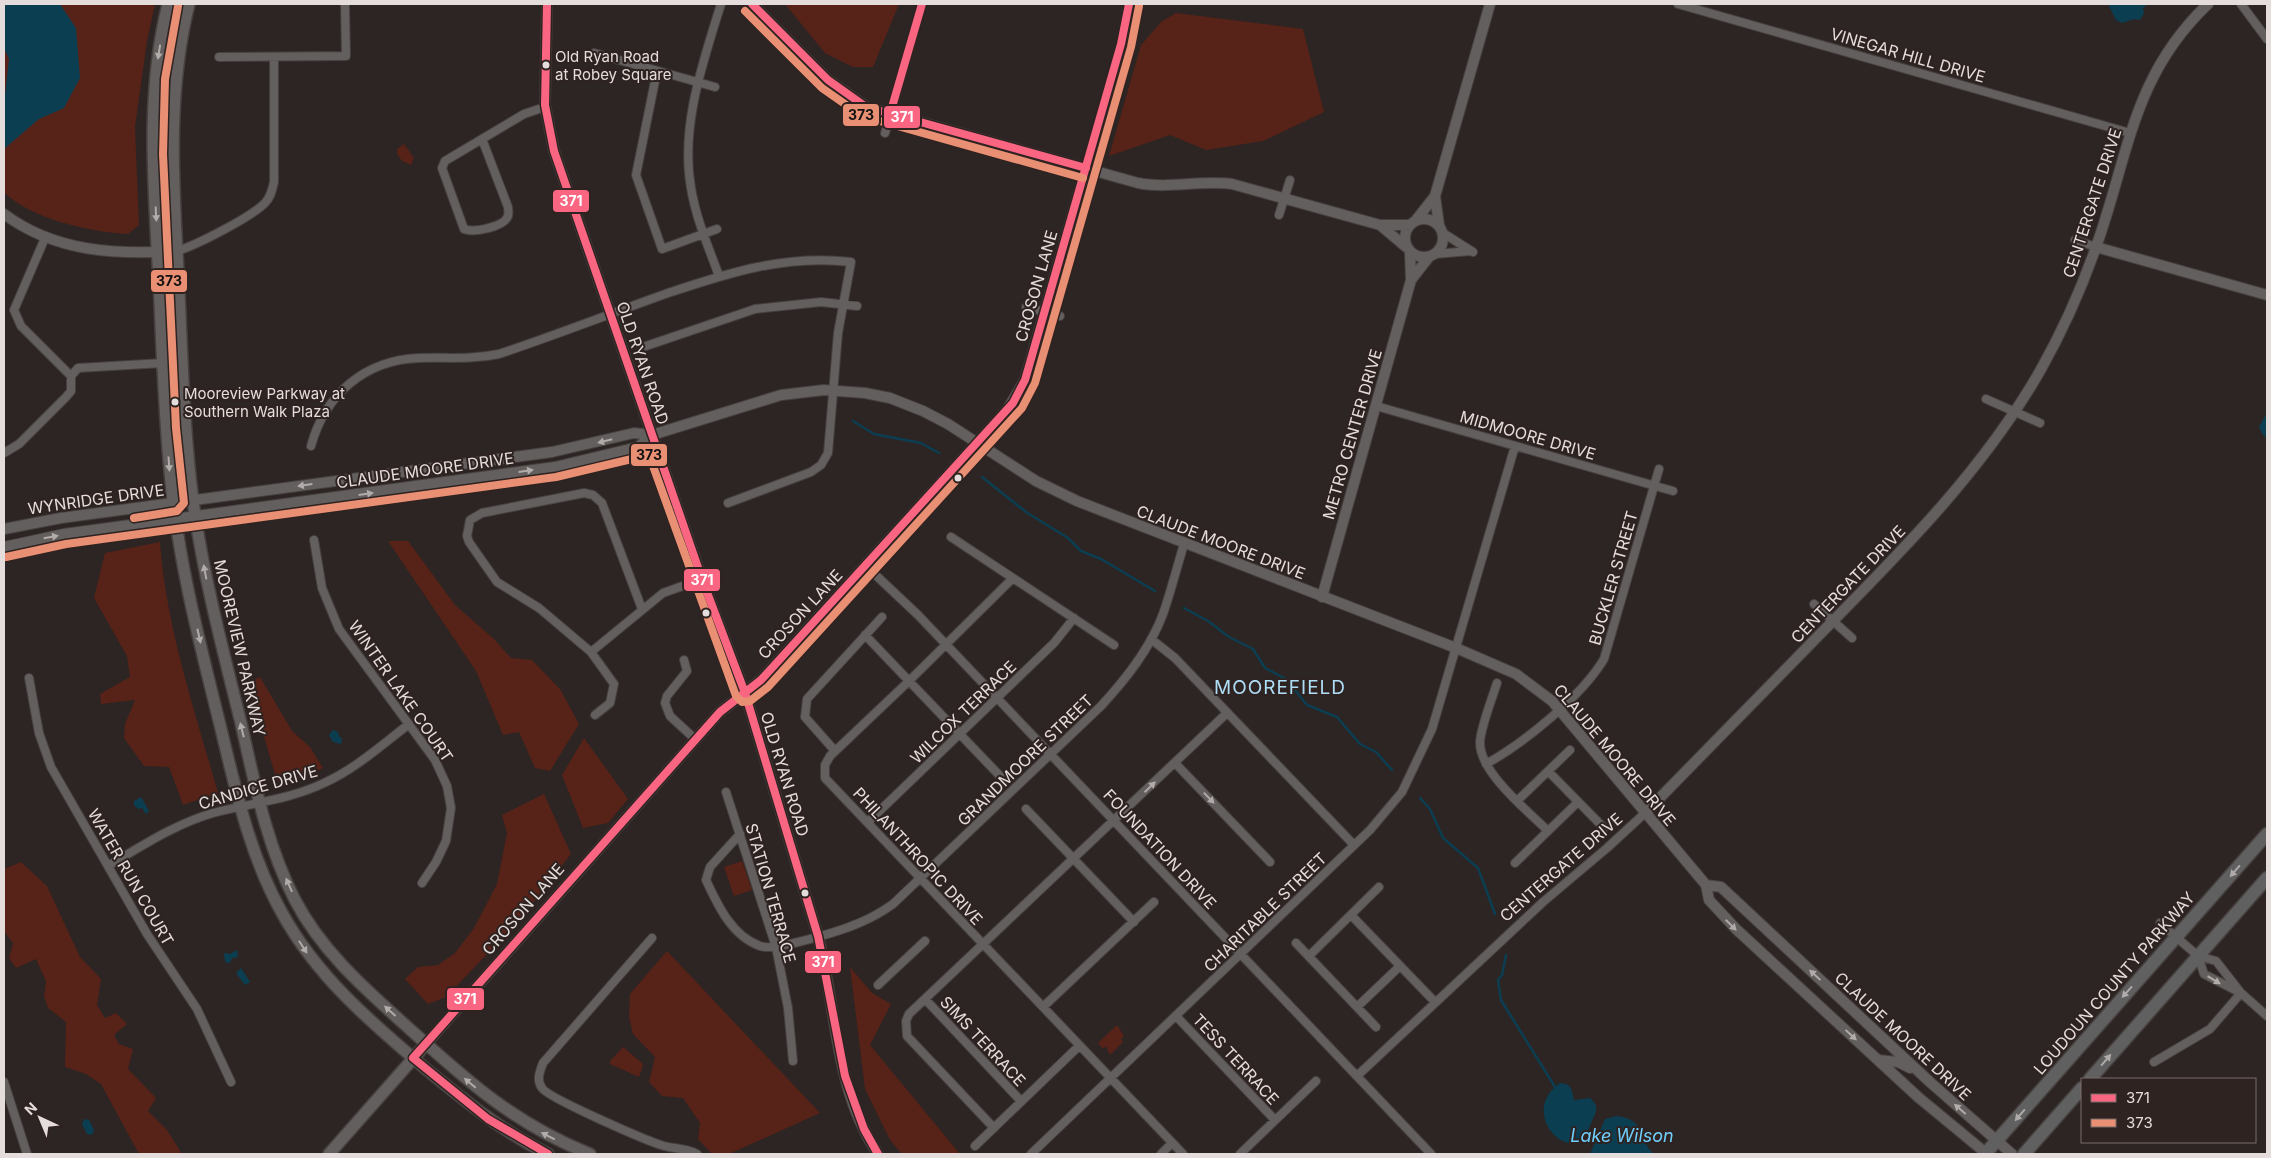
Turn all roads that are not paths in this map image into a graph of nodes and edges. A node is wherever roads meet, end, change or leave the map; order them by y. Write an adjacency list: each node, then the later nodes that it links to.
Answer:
1 (168, 4): 41 (main road, one-way to 41)
2 (189, 4): 40 (main road, MOOREVIEW PARKWAY)
3 (345, 4): 15 (street)
4 (547, 4): 20 (street, OLD RYAN ROAD)
5 (721, 4): 18 (street)
6 (752, 4): 21 (street)
7 (922, 4): 21 (street)
8 (1129, 4): 25 (street, CROSON LANE)
9 (1490, 4): 27 (street, METRO CENTER DRIVE)
10 (1678, 4): 23 (street, VINEGAR HILL DRIVE)
11 (2208, 4): 23 (street, CENTERGATE DRIVE)
12 (2241, 4): 13 (street)
13 (2267, 39)
14 (594, 53): 17 (street)
15 (274, 57): 16 (street); 40 (street)
16 (218, 58)
17 (657, 71): 18 (street); 35 (street)
18 (699, 83): 19 (street); 35 (street)
19 (715, 87)
20 (545, 106): 24 (street); 50 (street, OLD RYAN ROAD)
21 (890, 114): 22 (street); 25 (street)
22 (885, 133)
23 (2130, 133): 38 (street, CENTERGATE DRIVE)
24 (482, 139): 24 (street)
25 (1086, 168): 28 (street); 49 (street, CROSON LANE)
26 (1290, 180): 28 (street)
27 (1435, 196): 31 (street, METRO CENTER DRIVE); 33 (street, METRO CENTER DRIVE)
28 (1284, 198): 30 (street); 32 (street)
29 (4, 214): 36 (street)
30 (1279, 215)
31 (1413, 222): 32 (street); 33 (street); 39 (street, METRO CENTER DRIVE)
32 (1380, 225): 39 (street)
33 (1441, 229): 42 (street, METRO CENTER DRIVE); 42 (street)
34 (717, 230): 35 (street)
35 (704, 234): 43 (street)
36 (46, 238): 41 (street); 54 (street)
37 (2075, 240): 38 (street)
38 (2096, 247): 45 (street); 58 (street, CENTERGATE DRIVE)
39 (1408, 250): 42 (street); 44 (street, METRO CENTER DRIVE)
40 (177, 251): 41 (street); 68 (main road, MOOREVIEW PARKWAY)
41 (158, 252): 53 (main road)
42 (1432, 256): 44 (street, METRO CENTER DRIVE)
43 (720, 276): 46 (street); 50 (street)
44 (1411, 280): 57 (street, METRO CENTER DRIVE)
45 (2267, 294)
46 (842, 304): 47 (street); 52 (street); 55 (street)
47 (857, 306)
48 (1026, 307): 49 (street)
49 (1045, 312): 51 (street); 61 (street, CROSON LANE)
50 (610, 314): 60 (street, OLD RYAN ROAD); 62 (street)
51 (1060, 316)
52 (646, 346)
53 (163, 363): 54 (street); 69 (main road, one-way to 69)
54 (71, 376): 64 (street)
55 (832, 390): 60 (street, CLAUDE MOORE DRIVE); 61 (street, CLAUDE MOORE DRIVE); 70 (street)
56 (1986, 399): 58 (street)
57 (1376, 406): 63 (street, MIDMOORE DRIVE); 81 (street, METRO CENTER DRIVE)
58 (2015, 411): 59 (street); 86 (street, CENTERGATE DRIVE)
59 (2040, 423)
60 (652, 434): 68 (street, CLAUDE MOORE DRIVE, one-way to 68); 71 (street, CLAUDE MOORE DRIVE, one-way to 60); 79 (street, OLD RYAN ROAD)
61 (978, 443): 76 (street, CLAUDE MOORE DRIVE); 78 (street, CROSON LANE)
62 (311, 446)
63 (1515, 446): 66 (street, MIDMOORE DRIVE); 92 (street, CHARITABLE STREET)
64 (4, 453)
65 (1659, 469): 66 (street, BUCKLER STREET)
66 (1654, 486): 67 (street, MIDMOORE DRIVE); 100 (street, BUCKLER STREET)
67 (1673, 491)
68 (193, 500): 69 (street, WYNRIDGE DRIVE); 71 (main road, MOOREVIEW PARKWAY)
69 (174, 502): 72 (main road); 73 (street, WYNRIDGE DRIVE)
70 (728, 502)
71 (196, 517): 72 (street, WYNRIDGE DRIVE); 116 (main road, MOOREVIEW PARKWAY, one-way to 71)
72 (176, 520): 77 (street, WYNRIDGE DRIVE, one-way to 72); 117 (main road, one-way to 117)
73 (4, 529)
74 (950, 537): 80 (street)
75 (314, 540): 103 (street, WINTER LAKE COURT)
76 (1184, 544): 81 (street, CLAUDE MOORE DRIVE); 89 (street, GRANDMOORE STREET)
77 (4, 547)
78 (866, 566): 90 (street, FOUNDATION DRIVE); 98 (street, CROSON LANE)
79 (702, 579): 83 (street); 98 (street, OLD RYAN ROAD)
80 (1012, 579): 85 (street); 90 (street, PHILANTHROPIC DRIVE)
81 (1322, 597): 92 (street, CLAUDE MOORE DRIVE)
82 (1814, 604): 86 (street)
83 (642, 608): 93 (street); 93 (street)
84 (882, 617): 87 (street)
85 (1074, 618): 91 (street); 99 (street, WILCOX TERRACE)
86 (1833, 621): 88 (street); 119 (street, CENTERGATE DRIVE)
87 (865, 635): 96 (street); 107 (street)
88 (1852, 638)
89 (1151, 639): 101 (street); 108 (street, GRANDMOORE STREET)
90 (947, 644): 96 (street, PHILANTHROPIC DRIVE); 99 (street, FOUNDATION DRIVE)
91 (1114, 645)
92 (1456, 648): 100 (street, CLAUDE MOORE DRIVE); 126 (street, CHARITABLE STREET)
93 (591, 652): 102 (street)
94 (684, 660): 105 (street)
95 (29, 678): 130 (street, WATER RUN COURT)
96 (909, 681): 104 (street); 107 (street, PHILANTHROPIC DRIVE)
97 (1496, 683): 110 (street)
98 (745, 693): 105 (street, CROSON LANE); 140 (street, OLD RYAN ROAD)
99 (998, 698): 104 (street, WILCOX TERRACE); 108 (street, FOUNDATION DRIVE)
100 (1559, 708): 110 (street, BUCKLER STREET); 119 (street, CLAUDE MOORE DRIVE)
101 (1227, 713): 109 (street); 126 (street)
102 (595, 715)
103 (408, 724): 116 (street, CANDICE DRIVE); 133 (street, WINTER LAKE COURT)
104 (959, 734): 112 (street); 121 (street, WILCOX TERRACE)
105 (696, 739): 160 (street, CROSON LANE)
106 (1570, 750): 111 (street)
107 (835, 751): 121 (street, PHILANTHROPIC DRIVE)
108 (1051, 754): 120 (street, FOUNDATION DRIVE); 131 (street, GRANDMOORE STREET)
109 (1175, 763): 120 (street, one-way to 109); 128 (street, one-way to 128)
110 (1486, 764): 114 (street)
111 (1548, 771): 114 (street); 115 (street)
112 (1000, 776)
113 (726, 792): 124 (street, STATION TERRACE)
114 (1518, 800): 123 (street)
115 (1578, 802): 122 (street); 123 (street)
116 (260, 803): 117 (street, CANDICE DRIVE); 160 (main road, MOOREVIEW PARKWAY, one-way to 116)
117 (240, 807): 130 (street, CANDICE DRIVE); 162 (main road, one-way to 162)
118 (1026, 809): 127 (street)
119 (1645, 813): 134 (street, CLAUDE MOORE DRIVE); 154 (street, CENTERGATE DRIVE)
120 (1114, 821): 127 (street); 147 (street, FOUNDATION DRIVE)
121 (868, 822): 131 (street, PHILANTHROPIC DRIVE)
122 (1604, 828)
123 (1548, 831): 129 (street)
124 (740, 834): 146 (street, STATION TERRACE); 146 (street)
125 (2267, 834): 141 (main road, LOUDOUN COUNTY PARKWAY, one-way to 141)
126 (1354, 845): 147 (street, CHARITABLE STREET)
127 (1074, 859): 138 (street); 145 (street)
128 (1270, 862)
129 (1515, 863)
130 (108, 866): 172 (street, WATER RUN COURT)
131 (920, 878): 140 (street, GRANDMOORE STREET); 145 (street, PHILANTHROPIC DRIVE)
132 (2267, 878): 149 (main road)
133 (422, 883)
134 (1706, 885): 163 (street, CLAUDE MOORE DRIVE, one-way to 163); 166 (street, CLAUDE MOORE DRIVE, one-way to 134)
135 (1379, 887): 137 (street)
136 (1154, 902): 138 (street)
137 (1352, 915): 148 (street); 150 (street)
138 (1134, 922): 156 (street)
139 (2160, 923): 141 (street)
140 (818, 936): 146 (street, GRANDMOORE STREET); 185 (street, OLD RYAN ROAD)
141 (2176, 937): 149 (street); 177 (main road, LOUDOUN COUNTY PARKWAY, one-way to 177)
142 (652, 938): 184 (street)
143 (924, 941): 151 (street)
144 (1296, 943): 148 (street)
145 (983, 945): 153 (street); 156 (street, PHILANTHROPIC DRIVE)
146 (776, 947): 164 (street, STATION TERRACE)
147 (1241, 955): 157 (street, CHARITABLE STREET); 167 (street, FOUNDATION DRIVE)
148 (1309, 956): 155 (street)
149 (2198, 956): 152 (street); 152 (street, one-way to 152); 168 (main road, one-way to 149)
150 (1400, 966): 154 (street); 155 (street)
151 (878, 986)
152 (2241, 993): 158 (street); 165 (street)
153 (925, 999): 174 (street, SIMS TERRACE); 176 (street)
154 (1435, 1002): 167 (street, CENTERGATE DRIVE)
155 (1357, 1007): 159 (street)
156 (1043, 1008): 161 (street, PHILANTHROPIC DRIVE)
157 (1176, 1016): 169 (street, CHARITABLE STREET); 175 (street, TESS TERRACE)
158 (2267, 1016)
159 (1376, 1028)
160 (426, 1044): 162 (main road, CROSON LANE); 183 (main road, MOOREVIEW PARKWAY, one-way to 160)
161 (1079, 1046): 169 (street, PHILANTHROPIC DRIVE); 174 (street)
162 (413, 1058): 181 (main road, CROSON LANE); 182 (main road)
163 (1878, 1060): 166 (street); 191 (street, CLAUDE MOORE DRIVE)
164 (793, 1061)
165 (2154, 1062)
166 (1922, 1074): 177 (street, CLAUDE MOORE DRIVE, one-way to 166)
167 (1357, 1076): 190 (street, FOUNDATION DRIVE)
168 (2091, 1078)
169 (1110, 1079): 178 (street, PHILANTHROPIC DRIVE); 186 (street, CHARITABLE STREET)
170 (1316, 1081): 175 (street)
171 (4, 1082): 180 (street)
172 (231, 1082)
173 (2081, 1089): 193 (main road)
174 (1021, 1101): 176 (street)
175 (1275, 1120): 189 (street)
176 (994, 1128): 179 (street)
177 (1997, 1141): 191 (main road, LOUDOUN COUNTY PARKWAY); 192 (street, CLAUDE MOORE DRIVE)
178 (1172, 1143): 187 (street); 188 (street, PHILANTHROPIC DRIVE)
179 (975, 1146)
180 (27, 1154)
181 (329, 1154)
182 (548, 1154)
183 (590, 1154)
184 (697, 1154)
185 (878, 1154)
186 (1031, 1154)
187 (1161, 1154)
188 (1183, 1154)
189 (1240, 1154)
190 (1431, 1154)
191 (1986, 1154)
192 (2012, 1154)
193 (2024, 1154)

